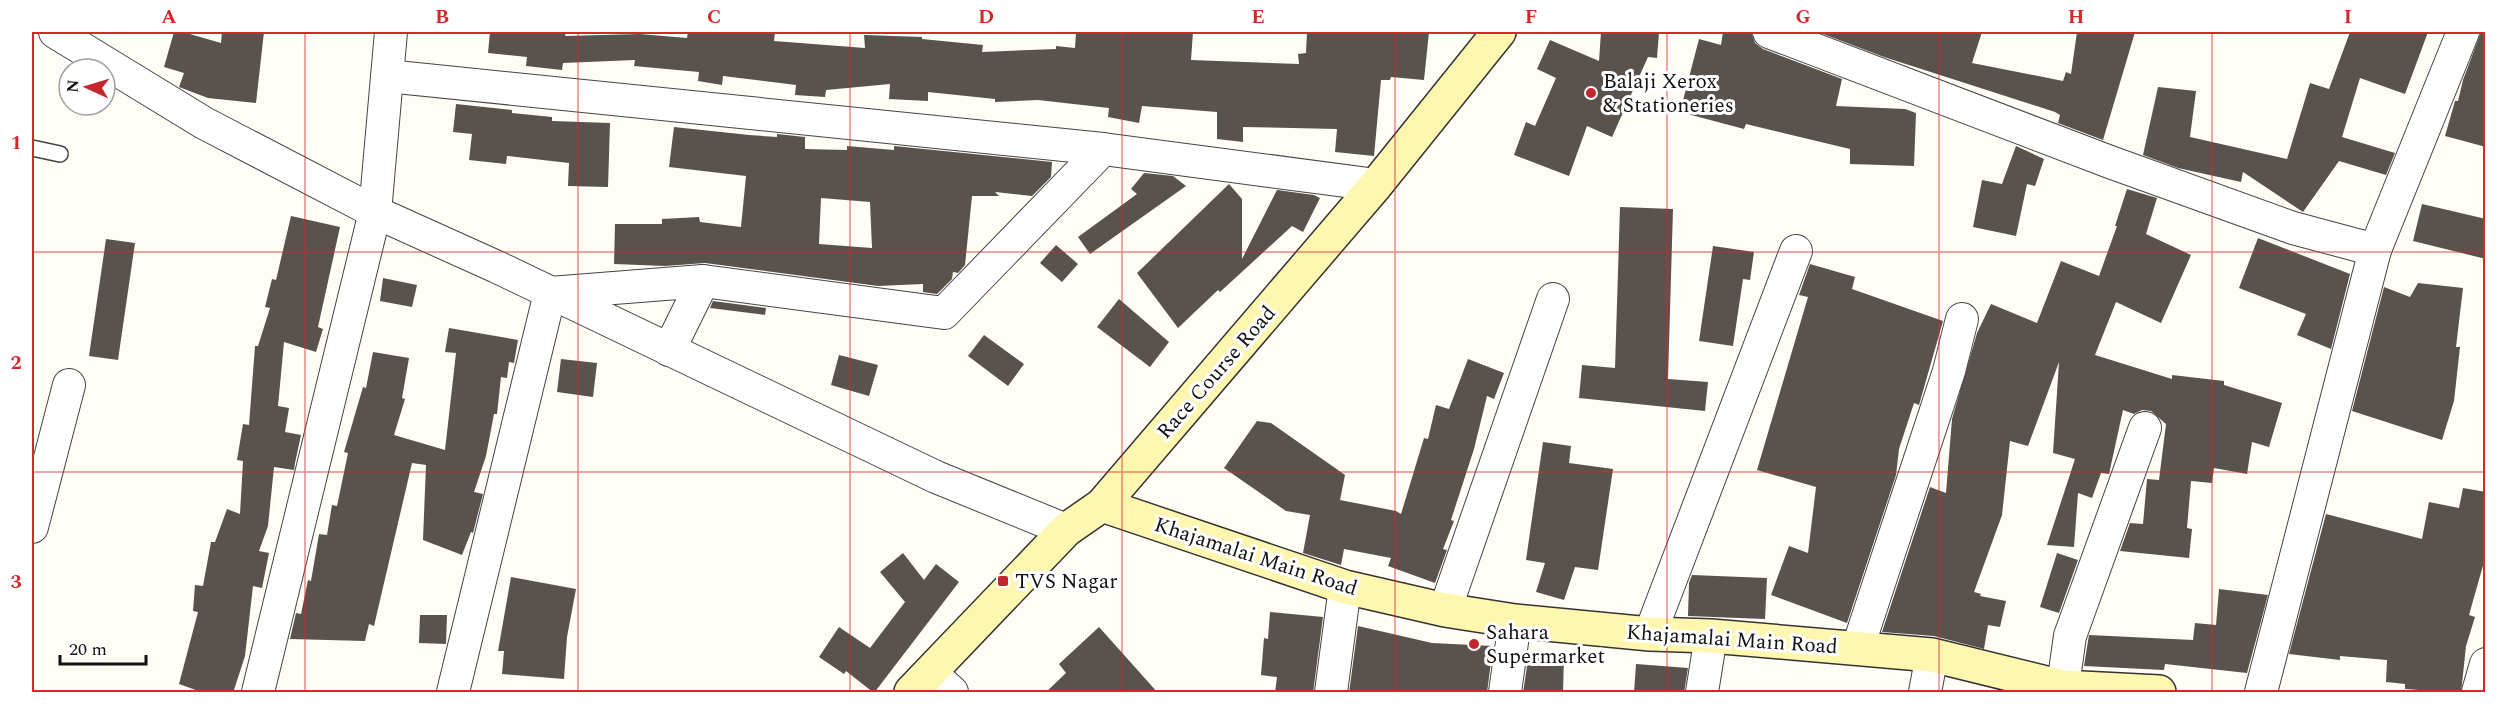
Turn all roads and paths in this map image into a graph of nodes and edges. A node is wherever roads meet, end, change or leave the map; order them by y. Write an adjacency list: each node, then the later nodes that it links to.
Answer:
1 (55, 32): 13 (street)
2 (391, 32): 8 (street)
3 (1466, 32): 7 (main road)
4 (1499, 32): 7 (main road, Race Course Road)
5 (1769, 32): 14 (street)
6 (2463, 32): 14 (street)
7 (1473, 63): 12 (main road, Race Course Road)
8 (387, 76): 10 (street); 13 (street)
9 (32, 148): 11 (lane)
10 (1102, 148): 12 (street); 16 (street)
11 (60, 154)
12 (1377, 185): 23 (main road, Race Course Road)
13 (375, 212): 17 (street); 36 (street)
14 (2376, 250): 43 (street)
15 (1796, 251): 29 (street)
16 (703, 280): 17 (street); 20 (street)
17 (550, 293): 20 (street); 37 (street)
18 (1553, 299): 27 (street)
19 (1962, 319): 31 (street)
20 (669, 350): 25 (street)
21 (69, 385): 24 (street)
22 (2145, 428): 35 (street)
23 (1102, 505): 25 (main road, Race Course Road); 26 (main road, Khajamalai Main Road)
24 (32, 528)
25 (1066, 530): 34 (main road, Race Course Road)
26 (1345, 587): 27 (main road, Khajamalai Main Road); 38 (street)
27 (1445, 610): 28 (main road, Khajamalai Main Road)
28 (1515, 621): 29 (main road, Khajamalai Main Road); 39 (street)
29 (1650, 634): 30 (main road, Khajamalai Main Road)
30 (1711, 636): 31 (main road, Khajamalai Main Road); 40 (street)
31 (1858, 647): 32 (main road, Khajamalai Main Road)
32 (1932, 655): 35 (main road, Khajamalai Main Road); 41 (street)
33 (2486, 664): 44 (street)
34 (931, 686)
35 (2062, 690): 42 (main road, Khajamalai Main Road)
36 (258, 693)
37 (453, 693)
38 (1330, 693)
39 (1505, 693)
40 (1702, 693)
41 (1925, 693)
42 (2159, 693)
43 (2260, 693)
44 (2478, 693)

